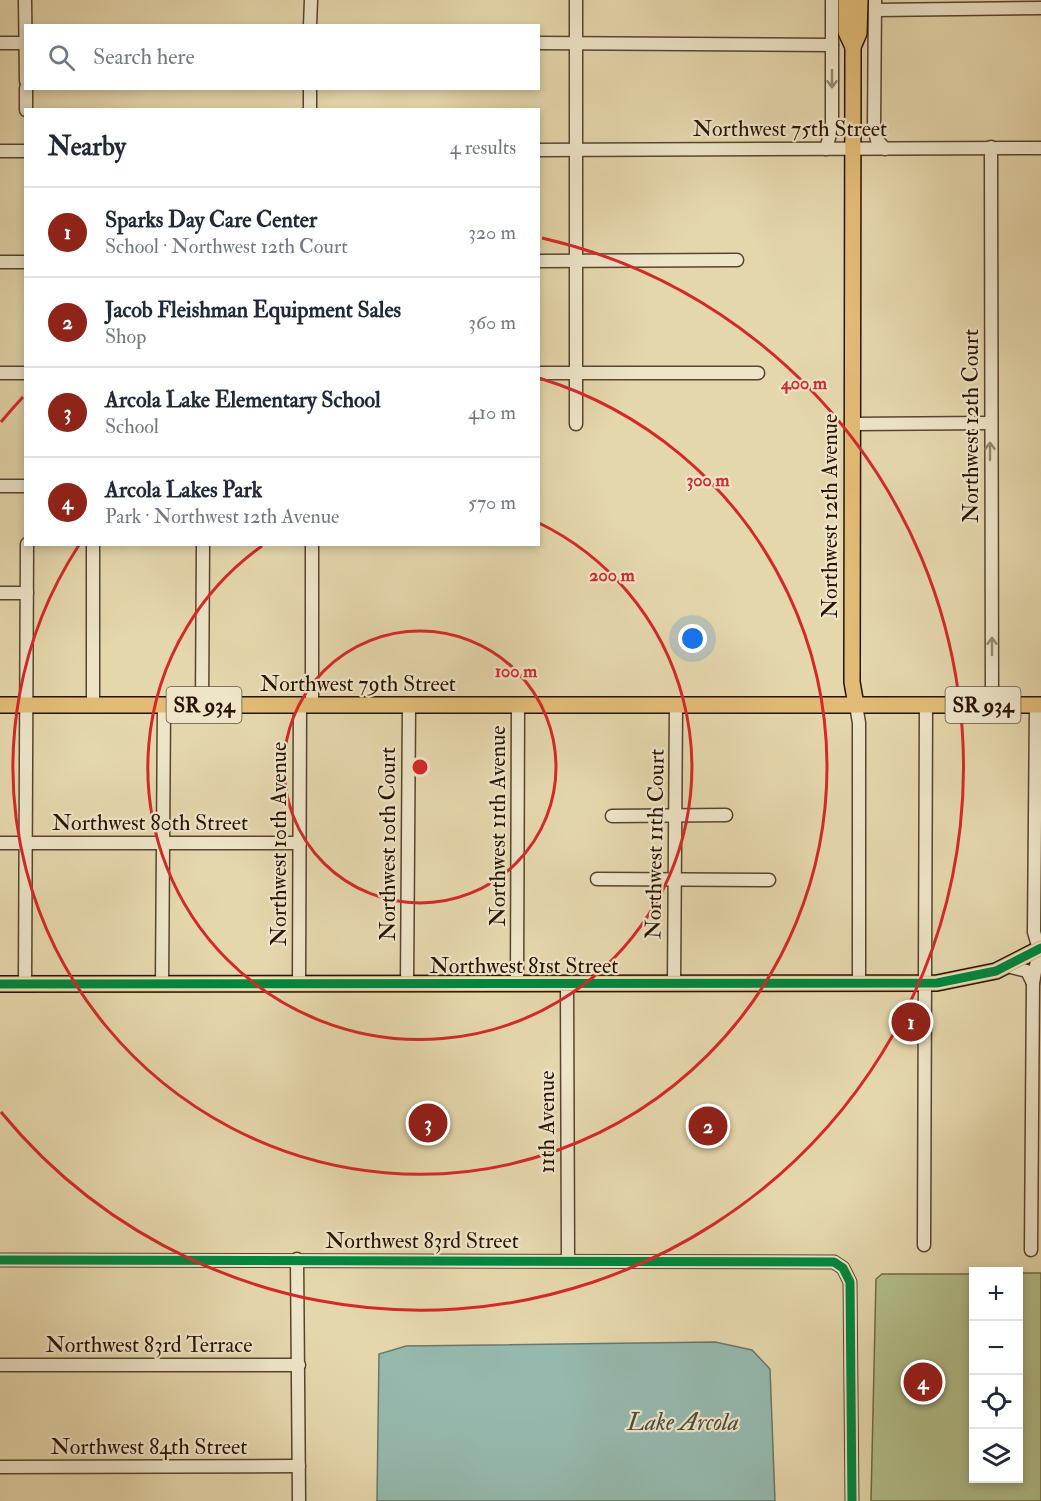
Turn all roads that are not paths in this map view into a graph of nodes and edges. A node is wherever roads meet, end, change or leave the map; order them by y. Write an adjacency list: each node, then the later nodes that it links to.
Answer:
1 (25, 0): 10 (street)
2 (311, 0): 11 (street)
3 (576, 0): 15 (street)
4 (832, 0): 16 (street)
5 (846, 0): 9 (main road, Northwest 12th Avenue)
6 (860, 0): 9 (main road, Northwest 12th Avenue)
7 (875, 5): 8 (street); 25 (street)
8 (1041, 8)
9 (853, 23): 22 (main road, Northwest 12th Avenue)
10 (25, 24)
11 (310, 24)
12 (0, 43): 13 (street)
13 (24, 43)
14 (540, 43): 15 (street)
15 (576, 44): 16 (street); 27 (street)
16 (832, 45): 24 (street, one-way to 24)
17 (26, 90): 19 (street)
18 (310, 90): 20 (street)
19 (26, 108)
20 (310, 108)
21 (991, 147): 23 (street, Northwest 75th Street); 25 (street, Northwest 75th Street); 40 (street, Northwest 12th Court)
22 (853, 148): 24 (street, Northwest 75th Street); 25 (street, Northwest 75th Street); 42 (main road, Northwest 12th Avenue)
23 (1041, 148)
24 (826, 149): 27 (street, Northwest 75th Street)
25 (885, 149)
26 (540, 150): 27 (street, Northwest 75th Street)
27 (576, 150): 32 (street)
28 (0, 151): 29 (street)
29 (24, 151)
30 (737, 260): 32 (street)
31 (540, 261): 32 (street)
32 (577, 261): 38 (street)
33 (0, 262): 34 (street)
34 (24, 262)
35 (0, 373): 36 (street)
36 (24, 373)
37 (540, 373): 38 (street)
38 (577, 373): 39 (street); 41 (street)
39 (758, 373)
40 (990, 423): 42 (street); 62 (street, Northwest 12th Court, one-way to 40)
41 (576, 424)
42 (852, 424): 60 (main road, Northwest 12th Avenue)
43 (0, 486): 44 (street)
44 (24, 486)
45 (27, 546): 50 (street)
46 (93, 546): 54 (street)
47 (203, 546): 56 (street)
48 (312, 546): 57 (street, Northwest 10th Avenue)
49 (0, 593): 50 (street)
50 (27, 593): 53 (street)
51 (676, 704): 59 (main road, Northwest 79th Street / SR 934); 60 (main road, Northwest 79th Street / SR 934); 64 (street, Northwest 11th Court)
52 (0, 705): 53 (main road, Northwest 79th Street / SR 934)
53 (26, 705): 54 (main road, Northwest 79th Street / SR 934); 68 (street)
54 (93, 705): 55 (main road, Northwest 79th Street / SR 934)
55 (164, 705): 56 (main road, Northwest 79th Street / SR 934); 69 (street)
56 (202, 705): 57 (main road, Northwest 79th Street / SR 934)
57 (306, 705): 58 (main road, Northwest 79th Street / SR 934); 70 (street, Northwest 10th Avenue)
58 (409, 705): 59 (main road, Northwest 79th Street / SR 934); 81 (street, Northwest 10th Court)
59 (518, 705): 82 (street, Northwest 11th Avenue)
60 (855, 705): 61 (main road, Northwest 79th Street / SR 934); 85 (street, Northwest 12th Avenue)
61 (926, 705): 62 (main road, Northwest 79th Street / SR 934); 86 (street)
62 (992, 705): 63 (main road, Northwest 79th Street / SR 934)
63 (1038, 705): 74 (street)
64 (677, 815): 65 (street); 66 (street); 72 (street, Northwest 11th Court)
65 (726, 815)
66 (612, 816)
67 (0, 843): 68 (street, Northwest 80th Street)
68 (24, 843): 69 (street, Northwest 80th Street); 78 (street)
69 (163, 843): 70 (street, Northwest 80th Street); 79 (street)
70 (300, 843): 80 (street, Northwest 10th Avenue)
71 (597, 879): 72 (street)
72 (676, 879): 73 (street); 84 (street, Northwest 11th Court)
73 (769, 880)
74 (1040, 949): 75 (main road, Northwest 81st Street); 76 (street)
75 (1007, 966): 76 (street); 86 (main road, Northwest 81st Street)
76 (1037, 983): 88 (street)
77 (0, 984): 78 (main road, Northwest 81st Street)
78 (25, 984): 79 (main road, Northwest 81st Street)
79 (162, 984): 80 (main road, Northwest 81st Street)
80 (299, 984): 81 (main road, Northwest 81st Street)
81 (407, 984): 82 (main road, Northwest 81st Street)
82 (517, 984): 83 (main road, Northwest 81st Street)
83 (567, 984): 84 (main road, Northwest 81st Street); 91 (street, 11th Avenue)
84 (674, 984): 85 (main road, Northwest 81st Street)
85 (859, 984): 86 (main road, Northwest 81st Street)
86 (925, 984): 87 (street)
87 (924, 1245)
88 (1031, 1250)
89 (297, 1259): 90 (street, Northwest 83rd Street); 91 (street, Northwest 83rd Street); 93 (street)
90 (0, 1260)
91 (568, 1260): 97 (street, Northwest 83rd Street)
92 (0, 1365): 93 (street, Northwest 83rd Terrace)
93 (298, 1365): 94 (street)
94 (299, 1466): 95 (street, Northwest 84th Street); 96 (street)
95 (0, 1467)
96 (299, 1501)
97 (852, 1501)

